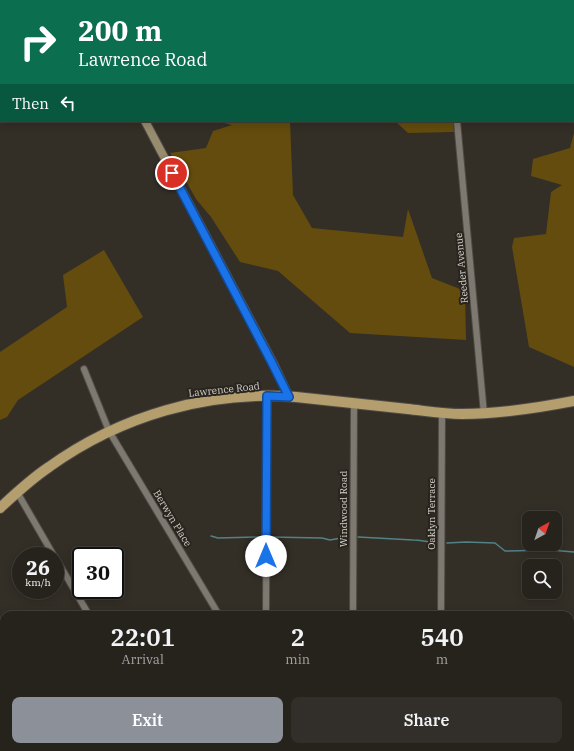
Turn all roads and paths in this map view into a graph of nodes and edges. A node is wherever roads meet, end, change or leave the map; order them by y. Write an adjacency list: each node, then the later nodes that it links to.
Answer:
1 (145, 122): 5 (street)
2 (457, 122): 9 (street, Reeder Avenue)
3 (84, 369): 10 (street, Berwyn Place)
4 (267, 396): 5 (main road, Lawrence Road); 10 (main road, Lawrence Road); 17 (street)
5 (289, 397): 7 (main road, Lawrence Road)
6 (574, 401): 9 (main road, Lawrence Road)
7 (354, 404): 8 (main road, Lawrence Road); 18 (street, Windwood Road)
8 (442, 413): 9 (main road, Lawrence Road); 19 (street, Oaklyn Terrace)
9 (484, 414)
10 (109, 431): 11 (main road, Lawrence Road); 16 (street, Berwyn Place)
11 (17, 492): 12 (main road, Lawrence Road); 13 (street)
12 (0, 508)
13 (50, 547)
14 (64, 571): 15 (street)
15 (88, 611)
16 (217, 611)
17 (266, 611)
18 (353, 611)
19 (441, 611)

